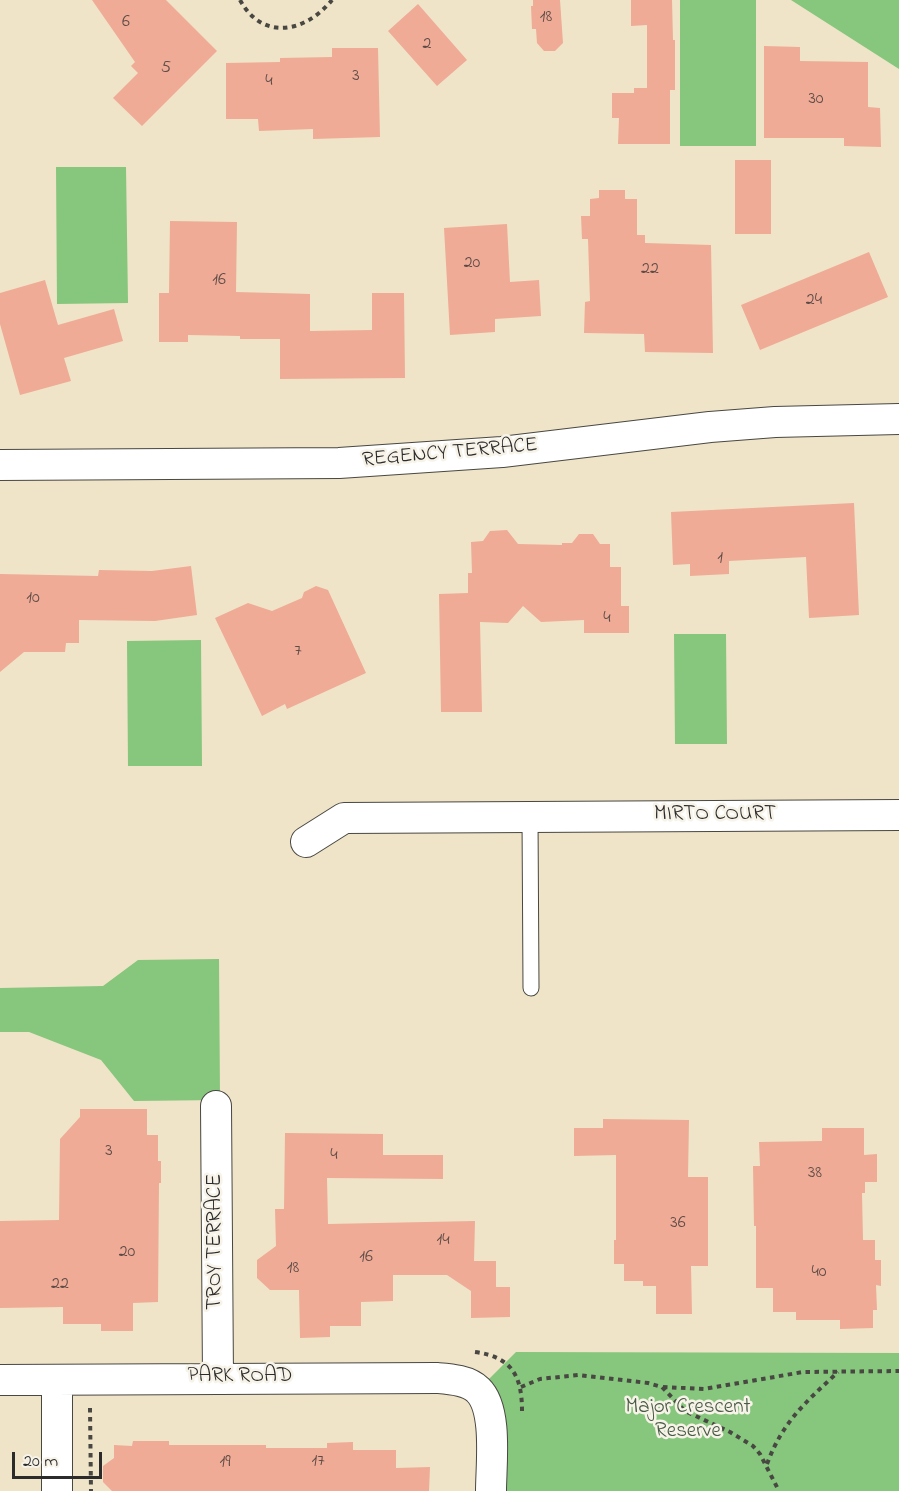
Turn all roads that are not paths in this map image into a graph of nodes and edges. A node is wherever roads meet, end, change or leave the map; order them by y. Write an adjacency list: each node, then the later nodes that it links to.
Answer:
1 (899, 419): 2 (street, REGENCY TERRACE)
2 (0, 465)
3 (899, 815): 4 (street, MIRTO COURT)
4 (530, 817): 5 (street, MIRTO COURT); 6 (lane)
5 (306, 842)
6 (531, 988)
7 (216, 1106): 8 (street, TROY TERRACE)
8 (218, 1378): 10 (street, PARK ROAD); 12 (street, PARK ROAD)
9 (0, 1380): 10 (street, PARK ROAD)
10 (57, 1380): 11 (street)
11 (57, 1491)
12 (491, 1491)

